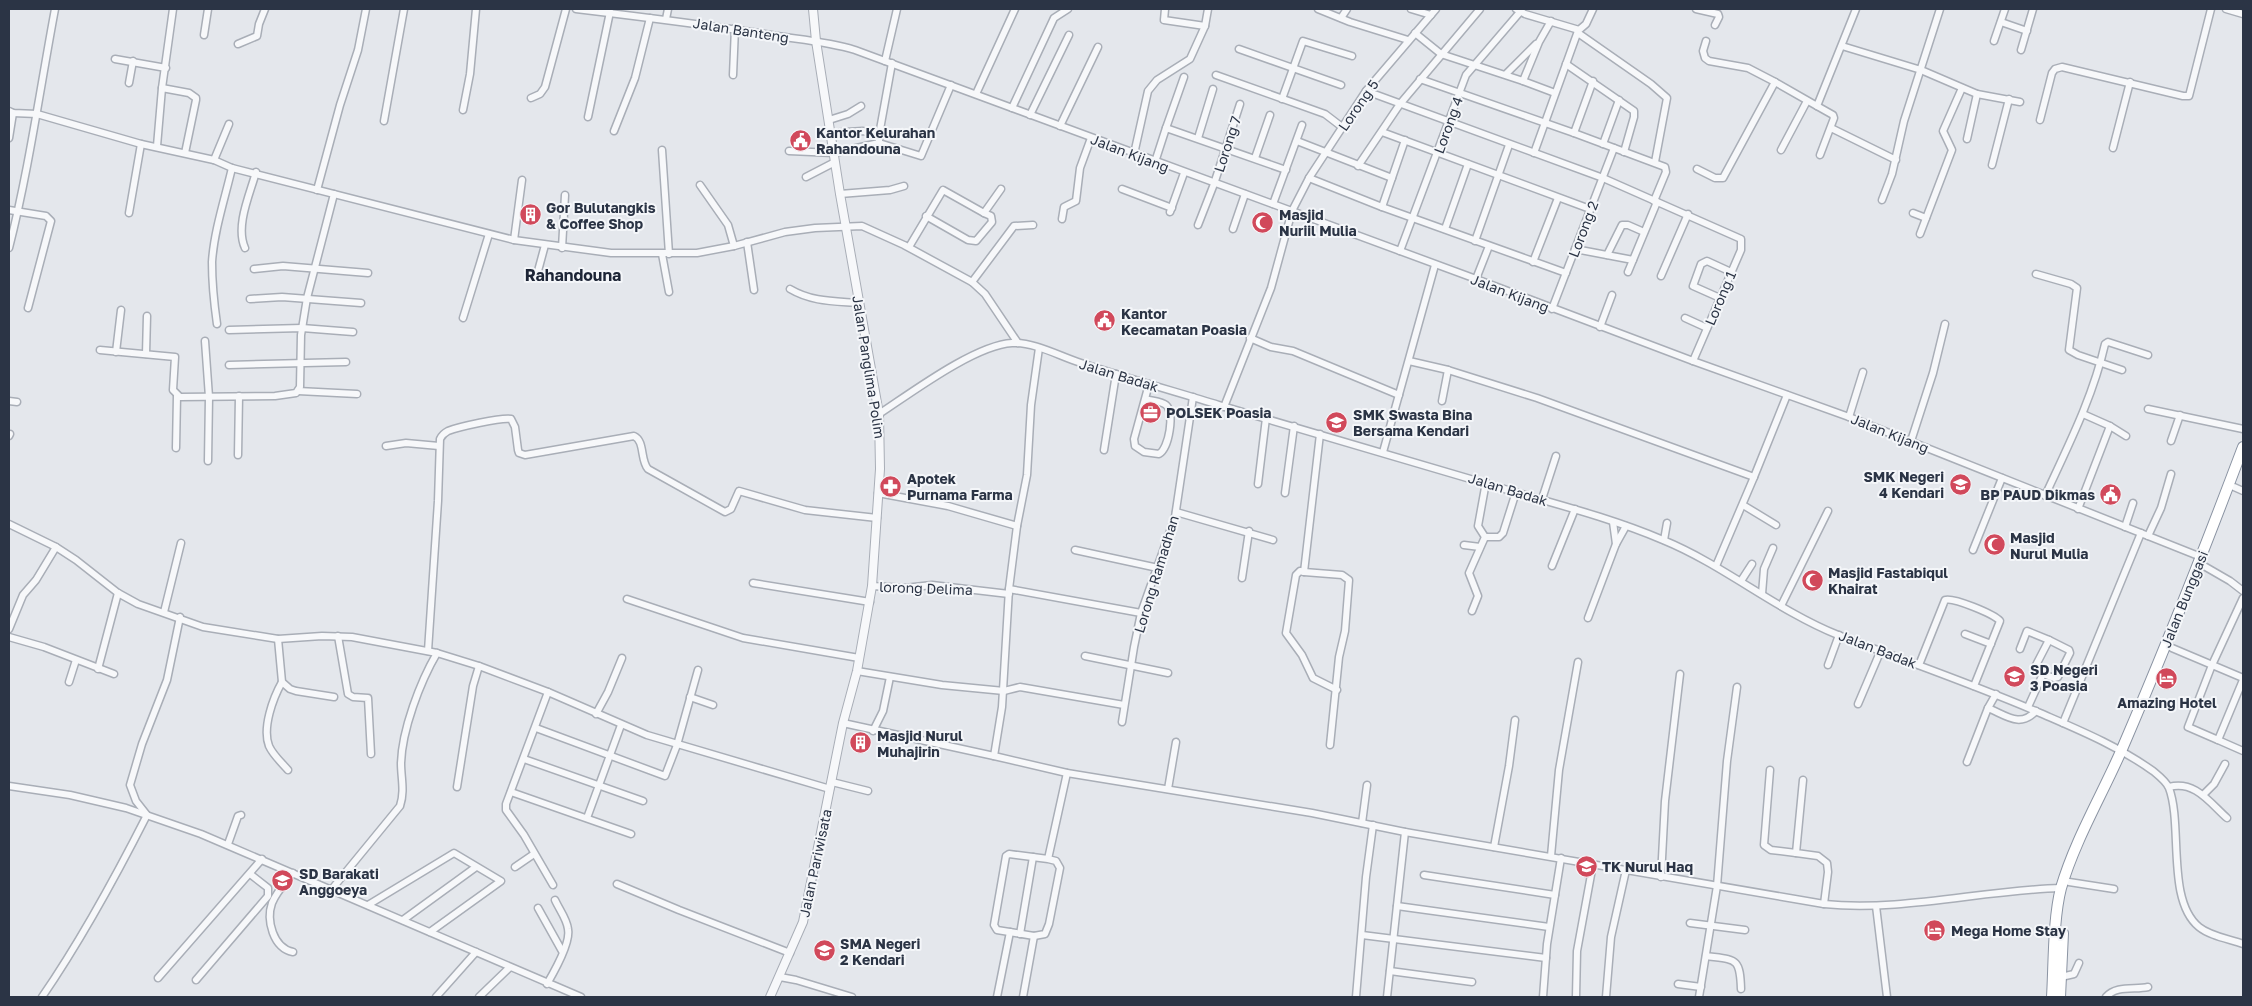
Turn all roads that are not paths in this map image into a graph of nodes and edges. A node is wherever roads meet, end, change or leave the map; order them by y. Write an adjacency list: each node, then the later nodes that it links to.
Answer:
1 (54, 9): 101 (street)
2 (173, 9): 65 (street)
3 (208, 9): 46 (street)
4 (265, 9): 53 (street)
5 (366, 9): 171 (street)
6 (404, 9): 107 (street)
7 (476, 9): 99 (street)
8 (566, 9): 88 (street)
9 (576, 9): 10 (street, Jalan Banteng)
10 (585, 9): 32 (street, Jalan Banteng)
11 (668, 9): 37 (street)
12 (813, 9): 49 (street, Jalan Panglima Polim)
13 (897, 9): 62 (street)
14 (1015, 9): 86 (street)
15 (1068, 9): 98 (street)
16 (1165, 9): 41 (street)
17 (1208, 9): 41 (street)
18 (1318, 9): 36 (street)
19 (1346, 9): 36 (street)
20 (1411, 9): 34 (street)
21 (1436, 9): 34 (street, Lorong 5)
22 (1480, 9): 58 (street)
23 (1593, 9): 44 (street)
24 (1696, 9): 40 (street)
25 (1856, 9): 54 (street)
26 (1940, 9): 67 (street)
27 (2005, 9): 39 (street)
28 (2033, 9): 43 (street)
29 (2211, 9): 76 (street)
30 (2226, 9): 33 (street)
31 (1518, 10): 38 (street); 63 (street, Lorong 4)
32 (610, 12): 35 (street, Jalan Banteng); 104 (street)
33 (2243, 14)
34 (1431, 15): 45 (street, Lorong 5)
35 (650, 18): 37 (street, Jalan Banteng); 116 (street)
36 (1341, 18): 48 (street)
37 (666, 19): 42 (street, Jalan Banteng)
38 (1551, 20): 44 (street); 52 (street)
39 (2001, 22): 43 (street); 51 (street)
40 (1715, 25)
41 (1205, 26): 144 (street)
42 (735, 28): 49 (street, Jalan Banteng); 70 (street)
43 (2027, 31): 57 (street)
44 (1578, 32): 64 (street); 151 (street)
45 (1415, 33): 48 (street, Lorong 5); 58 (street)
46 (204, 34)
47 (1069, 35): 102 (street)
48 (1408, 40): 83 (street, Lorong 5)
49 (816, 41): 62 (street, Jalan Kijang); 105 (street, Jalan Panglima Polim)
50 (1706, 41): 75 (street)
51 (1994, 41)
52 (1539, 42): 68 (street); 73 (street)
53 (238, 44)
54 (1842, 46): 67 (street); 97 (street)
55 (1098, 47): 112 (street)
56 (1239, 49): 66 (street)
57 (2021, 50)
58 (1441, 54): 63 (street); 72 (street)
59 (1352, 56): 66 (street)
60 (115, 59): 61 (street)
61 (133, 61): 65 (street); 77 (street)
62 (888, 62): 78 (street, Jalan Kijang); 120 (street)
63 (1474, 64): 68 (street); 84 (street, Lorong 4)
64 (1566, 64): 74 (street); 85 (street)
65 (166, 68): 80 (street)
66 (1293, 68): 79 (street); 89 (street)
67 (1921, 70): 81 (street); 148 (street)
68 (1506, 74): 73 (street)
69 (1216, 75): 89 (street)
70 (733, 76)
71 (1184, 77): 114 (street)
72 (1420, 79): 84 (street); 95 (street)
73 (1523, 81): 85 (street)
74 (1593, 81): 91 (street); 119 (street)
75 (1775, 82): 92 (street); 156 (street)
76 (2130, 82): 106 (street); 133 (street)
77 (129, 83)
78 (950, 84): 86 (street, Jalan Kijang); 127 (street)
79 (1341, 85)
80 (162, 88): 131 (street); 140 (street)
81 (1962, 88): 87 (street); 191 (street)
82 (1213, 89): 123 (street)
83 (1366, 91): 95 (street); 113 (street, Lorong 5)
84 (1460, 92): 108 (street); 109 (street, Lorong 4)
85 (1555, 93): 108 (street)
86 (976, 94): 98 (street, Jalan Kijang)
87 (1977, 94): 90 (street); 124 (street)
88 (531, 98)
89 (1282, 99): 113 (street)
90 (2009, 99): 93 (street); 153 (street)
91 (1619, 100): 129 (street); 139 (street)
92 (1808, 101): 97 (street); 136 (street)
93 (2020, 102)
94 (1240, 104): 134 (street, Lorong 7)
95 (1400, 104): 109 (street); 117 (street)
96 (861, 106): 105 (street)
97 (1817, 106): 115 (street)
98 (1012, 108): 102 (street, Jalan Kijang)
99 (464, 110)
100 (11, 112): 101 (street); 121 (street)
101 (37, 114): 128 (street); 184 (street)
102 (1030, 115): 112 (street, Jalan Kijang)
103 (1270, 115): 146 (street)
104 (588, 117)
105 (829, 120): 118 (street, Jalan Panglima Polim)
106 (2040, 120)
107 (384, 121)
108 (1544, 122): 119 (street); 143 (street)
109 (1449, 123): 130 (street); 142 (street, Lorong 4)
110 (229, 124): 147 (street)
111 (1302, 125): 126 (street)
112 (1060, 126): 122 (street, Jalan Kijang)
113 (1342, 127): 138 (street, Lorong 5)
114 (1166, 128): 123 (street); 150 (street)
115 (1831, 128): 145 (street); 148 (street)
116 (614, 131)
117 (1382, 132): 125 (street); 154 (street)
118 (831, 133): 120 (street); 141 (street, Jalan Panglima Polim)
119 (1574, 133): 129 (street)
120 (879, 135): 127 (street)
121 (9, 138)
122 (1091, 138): 144 (street, Jalan Kijang); 192 (street)
123 (1198, 138): 134 (street)
124 (1967, 138)
125 (1405, 140): 142 (street); 163 (street)
126 (1297, 141): 138 (street); 157 (street)
127 (879, 143): 141 (street)
128 (141, 144): 131 (street); 185 (street)
129 (1603, 144): 132 (street)
130 (1509, 145): 143 (street); 160 (street)
131 (157, 146): 140 (street)
132 (1614, 148): 139 (street); 164 (street, Lorong 2)
133 (2113, 148)
134 (1226, 149): 146 (street); 166 (street, Lorong 7)
135 (662, 150): 213 (street)
136 (1781, 150)
137 (789, 151): 141 (street)
138 (1326, 152): 154 (street); 162 (street, Lorong 5)
139 (1624, 152): 151 (street)
140 (185, 153): 147 (street)
141 (834, 153): 149 (street, Jalan Panglima Polim)
142 (1438, 153): 152 (street); 190 (street, Lorong 4)
143 (1534, 153): 164 (street)
144 (1134, 154): 150 (street, Jalan Kijang)
145 (1820, 154)
146 (1255, 158): 157 (street)
147 (214, 160): 155 (street)
148 (1896, 160): 177 (street)
149 (835, 162): 161 (street); 173 (street, Jalan Panglima Polim)
150 (1155, 162): 159 (street, Jalan Kijang)
151 (1655, 162): 178 (street)
152 (1468, 164): 160 (street); 197 (street)
153 (1992, 165)
154 (1358, 166): 163 (street)
155 (232, 168): 158 (street); 244 (street)
156 (1697, 169)
157 (1286, 170): 179 (street)
158 (256, 172): 171 (street); 209 (street)
159 (1184, 173): 166 (street, Jalan Kijang); 170 (street)
160 (1497, 176): 176 (street); 202 (street)
161 (806, 177)
162 (1309, 178): 180 (street); 183 (street, Lorong 5)
163 (1392, 178): 180 (street)
164 (1603, 178): 178 (street); 181 (street, Lorong 2)
165 (522, 180): 201 (street)
166 (1214, 184): 174 (street, Jalan Kijang); 194 (street, Lorong 7)
167 (700, 185): 205 (street)
168 (904, 186): 173 (street)
169 (1001, 189): 186 (street)
170 (1122, 189)
171 (317, 190): 172 (street)
172 (334, 194): 199 (street); 218 (street)
173 (840, 194): 195 (street, Jalan Panglima Polim)
174 (1245, 194): 179 (street, Jalan Kijang); 196 (street)
175 (565, 195): 210 (street)
176 (1558, 198): 181 (street); 216 (street)
177 (1882, 200)
178 (1656, 201): 188 (street); 198 (street)
179 (1273, 204): 183 (street, Jalan Kijang)
180 (1382, 206): 190 (street)
181 (1590, 209): 211 (street, Lorong 2)
182 (9, 210): 184 (street)
183 (1292, 211): 212 (street, Jalan Kijang); 251 (street, Lorong 5)
184 (18, 212): 208 (street); 238 (street)
185 (129, 213)
186 (984, 213): 189 (street); 189 (street)
187 (1912, 213): 191 (street)
188 (1688, 214): 222 (street, Lorong 1); 226 (street)
189 (926, 216): 207 (street)
190 (1412, 218): 197 (street); 212 (street, Lorong 4)
191 (1926, 218): 200 (street)
192 (1062, 219)
193 (1033, 225): 228 (street)
194 (1198, 225)
195 (846, 227): 203 (street); 207 (street); 237 (street, Jalan Panglima Polim)
196 (1233, 229)
197 (1445, 229): 202 (street)
198 (1644, 232): 214 (street); 215 (street)
199 (489, 234): 201 (street); 242 (street)
200 (1920, 234)
201 (514, 240): 204 (street)
202 (1475, 241): 206 (street)
203 (746, 242): 205 (street); 230 (street)
204 (545, 245): 210 (street); 220 (street)
205 (734, 246): 213 (street)
206 (1489, 246): 216 (street); 227 (street)
207 (908, 247): 228 (street)
208 (9, 248)
209 (245, 248)
210 (562, 248): 213 (street)
211 (1575, 249): 214 (street); 224 (street, Lorong 2)
212 (1400, 252): 217 (street, Jalan Kijang)
213 (666, 254): 231 (street)
214 (1607, 255): 215 (street)
215 (1633, 260): 221 (street)
216 (1533, 262): 224 (street)
217 (1435, 265): 227 (street, Jalan Kijang); 259 (street)
218 (315, 268): 219 (street); 223 (street); 233 (street)
219 (254, 269)
220 (538, 271)
221 (1628, 272)
222 (1731, 272): 234 (street, Lorong 1); 234 (street)
223 (368, 273)
224 (1566, 273): 239 (street, Lorong 2)
225 (2036, 274): 263 (street)
226 (1661, 276)
227 (1476, 279): 239 (street, Jalan Kijang)
228 (972, 282): 253 (street)
229 (790, 289): 237 (street)
230 (754, 290)
231 (669, 292)
232 (1612, 295): 246 (street)
233 (307, 298): 235 (street); 236 (street); 247 (street)
234 (1720, 298): 248 (street, Lorong 1)
235 (250, 299)
236 (361, 303)
237 (859, 304): 284 (street, Jalan Panglima Polim)
238 (28, 308)
239 (1552, 309): 246 (street, Jalan Kijang)
240 (121, 310): 256 (street)
241 (147, 316): 257 (street)
242 (462, 318)
243 (1685, 318): 248 (street)
244 (217, 324)
245 (1945, 324): 294 (street)
246 (1600, 326): 260 (street, Jalan Kijang)
247 (302, 328): 249 (street); 250 (street); 262 (street)
248 (1707, 328): 260 (street, Lorong 1)
249 (229, 330)
250 (353, 332)
251 (1250, 338): 272 (street); 282 (street, Lorong 5)
252 (205, 342): 276 (street)
253 (1018, 343): 254 (street, Jalan Badak); 284 (street, Jalan Badak)
254 (1039, 348): 268 (street, Jalan Badak); 329 (street)
255 (100, 350): 256 (street)
256 (116, 352): 257 (street)
257 (146, 354): 274 (street)
258 (2148, 355): 263 (street)
259 (1408, 361): 265 (street); 272 (street)
260 (1693, 361): 273 (street, Jalan Kijang)
261 (346, 362): 262 (street)
262 (300, 363): 264 (street); 270 (street)
263 (2101, 364): 266 (street); 285 (street)
264 (229, 365)
265 (1448, 370): 281 (street); 307 (street)
266 (2122, 370)
267 (1863, 372): 287 (street)
268 (1116, 374): 269 (street, Jalan Badak); 300 (street)
269 (1149, 384): 277 (street, Jalan Badak); 278 (street)
270 (298, 392): 271 (street); 275 (street)
271 (356, 394)
272 (1399, 395): 301 (street)
273 (1788, 395): 287 (street, Jalan Kijang); 307 (street)
274 (177, 396): 276 (street); 299 (street)
275 (239, 396): 276 (street); 302 (street)
276 (209, 397): 304 (street)
277 (1194, 397): 282 (street, Jalan Badak); 322 (street, Lorong Ramadhan)
278 (1146, 399): 278 (street)
279 (9, 402): 280 (street)
280 (17, 402)
281 (1442, 402)
282 (1224, 406): 288 (street, Jalan Badak)
283 (2148, 409): 286 (street)
284 (879, 414): 313 (street, Jalan Panglima Polim)
285 (2082, 414): 290 (street); 315 (street)
286 (2180, 415): 291 (street); 295 (street)
287 (1849, 417): 294 (street, Jalan Kijang)
288 (1266, 418): 289 (street, Jalan Badak); 310 (street)
289 (1294, 426): 292 (street, Jalan Badak); 314 (street)
290 (2110, 426): 293 (street); 321 (street)
291 (2243, 429)
292 (1320, 434): 301 (street, Jalan Badak); 351 (street)
293 (2126, 436)
294 (1911, 441): 308 (street, Jalan Kijang)
295 (2171, 441)
296 (386, 446): 297 (street)
297 (439, 446): 324 (street); 380 (street)
298 (2243, 446): 319 (highway, Jalan Bunggasi)
299 (176, 448)
300 (1104, 450)
301 (1384, 452): 309 (street, Jalan Badak)
302 (238, 455)
303 (1556, 456): 316 (street)
304 (208, 462)
305 (2243, 464): 311 (highway, Jalan Bunggasi)
306 (2171, 474): 334 (street)
307 (1754, 477): 318 (street)
308 (2002, 478): 315 (street, Jalan Kijang); 345 (street)
309 (1486, 482): 312 (street, Jalan Badak); 335 (street)
310 (1258, 484)
311 (2239, 489): 319 (highway, Jalan Bunggasi)
312 (1516, 492): 316 (street, Jalan Badak); 335 (street)
313 (878, 493): 324 (street, Jalan Panglima Polim); 329 (street)
314 (1285, 493)
315 (2045, 496): 321 (street, Jalan Kijang)
316 (1542, 499): 320 (street, Jalan Badak)
317 (2133, 503): 331 (street)
318 (1743, 505): 328 (street); 349 (street)
319 (2224, 505): 346 (highway, Jalan Bunggasi)
320 (1575, 509): 325 (street, Jalan Badak); 348 (street)
321 (2078, 509): 331 (street, Jalan Kijang)
322 (1176, 512): 332 (street); 350 (street, Lorong Ramadhan)
323 (1828, 512): 363 (street)
324 (877, 518): 355 (street, Jalan Panglima Polim)
325 (1613, 522): 330 (street, Jalan Badak); 339 (street)
326 (1666, 523): 337 (street)
327 (9, 524): 341 (street)
328 (1776, 525)
329 (1017, 526): 357 (street)
330 (1626, 526): 337 (street, Jalan Badak); 339 (street)
331 (2125, 527): 333 (street, Jalan Kijang)
332 (1249, 531): 336 (street); 352 (street)
333 (2141, 534): 334 (street, Jalan Kijang); 421 (street)
334 (2148, 536): 346 (street, Jalan Kijang)
335 (1485, 537): 342 (street)
336 (1273, 540)
337 (1664, 540): 349 (street, Jalan Badak)
338 (181, 543): 365 (street)
339 (1616, 544): 368 (street)
340 (1464, 545): 342 (street)
341 (56, 547): 358 (street); 369 (street)
342 (1480, 547): 364 (street)
343 (1773, 548): 359 (street)
344 (1075, 550): 350 (street)
345 (1973, 550)
346 (2202, 562): 356 (street, Jalan Kijang); 377 (highway, Jalan Bunggasi); 429 (highway, Jalan Bunggasi)
347 (1752, 564): 353 (street)
348 (1552, 566)
349 (1716, 566): 353 (street, Jalan Badak)
350 (1158, 568): 366 (street, Lorong Ramadhan)
351 (1304, 572): 405 (street); 405 (street)
352 (1242, 578)
353 (1741, 581): 359 (street, Jalan Badak)
354 (753, 583): 362 (street)
355 (872, 586): 357 (street, lorong Delima); 362 (street, Jalan Panglima Polim)
356 (2243, 591)
357 (1009, 592): 366 (street, lorong Delima); 406 (street)
358 (118, 593): 365 (street); 392 (street)
359 (1762, 594): 363 (street, Jalan Badak)
360 (2243, 598): 388 (street)
361 (626, 599): 384 (street)
362 (870, 602): 384 (street, Jalan Panglima Polim)
363 (1781, 606): 371 (street, Jalan Badak)
364 (1472, 611)
365 (164, 612): 367 (street)
366 (1141, 613): 390 (street, Lorong Ramadhan)
367 (180, 617): 374 (street); 452 (street)
368 (1588, 618)
369 (9, 630)
370 (1965, 634): 376 (street)
371 (1839, 635): 379 (street, Jalan Badak); 391 (street)
372 (338, 636): 374 (street); 380 (street); 431 (street)
373 (9, 637): 385 (street)
374 (278, 639): 402 (street)
375 (2049, 640): 378 (street); 398 (street); 398 (street)
376 (1991, 644): 387 (street); 403 (street)
377 (2172, 648): 388 (street); 429 (highway, Jalan Bunggasi)
378 (2020, 649)
379 (1881, 650): 387 (street, Jalan Badak); 411 (street)
380 (428, 651): 381 (street)
381 (437, 653): 389 (street); 481 (street)
382 (1085, 656): 390 (street)
383 (622, 658): 417 (street)
384 (859, 658): 394 (street, Jalan Panglima Polim)
385 (76, 660): 392 (street); 401 (street)
386 (1578, 662): 464 (street)
387 (1919, 665): 403 (street, Jalan Badak)
388 (2212, 665): 400 (street); 425 (street)
389 (479, 666): 407 (street); 445 (street)
390 (1131, 666): 395 (street); 413 (street, Lorong Ramadhan)
391 (1828, 666)
392 (98, 668): 396 (street)
393 (698, 670): 410 (street)
394 (857, 671): 399 (street); 420 (street, Jalan Panglima Polim)
395 (1168, 673)
396 (114, 674)
397 (1680, 674): 476 (street)
398 (2043, 674): 414 (street)
399 (890, 677): 406 (street); 424 (street)
400 (2243, 679): 425 (street)
401 (69, 682)
402 (282, 682): 409 (street); 437 (street)
403 (1974, 686): 408 (street, Jalan Badak)
404 (1737, 687): 480 (street)
405 (1337, 690): 428 (street)
406 (1004, 691): 413 (street); 433 (street)
407 (548, 692): 417 (street); 423 (street)
408 (1996, 694): 414 (street, Jalan Badak); 415 (street)
409 (334, 697)
410 (690, 697): 412 (street); 427 (street)
411 (1858, 704)
412 (713, 705)
413 (1124, 705): 419 (street, Lorong Ramadhan)
414 (2028, 707): 416 (street, Jalan Badak)
415 (1988, 708): 416 (street); 435 (street)
416 (2036, 711): 421 (street, Jalan Badak)
417 (596, 714): 422 (street)
418 (1515, 720): 461 (street)
419 (1122, 722)
420 (843, 723): 424 (street); 444 (street, Jalan Pariwisata)
421 (2063, 723): 429 (street, Jalan Badak)
422 (621, 725): 427 (street); 432 (street)
423 (536, 728): 432 (street); 434 (street)
424 (873, 731): 433 (street)
425 (2218, 740): 430 (street)
426 (1176, 742): 447 (street)
427 (677, 744): 432 (street); 444 (street)
428 (1330, 745)
429 (2124, 751): 446 (street, Jalan Badak); 479 (highway)
430 (2243, 751)
431 (370, 754)
432 (610, 756): 443 (street)
433 (994, 756): 439 (street)
434 (524, 759): 443 (street); 449 (street)
435 (1968, 762)
436 (2225, 764): 450 (street)
437 (288, 770)
438 (1770, 770): 462 (street)
439 (1067, 773): 447 (street); 468 (street)
440 (1803, 780): 462 (street)
441 (1366, 785): 456 (street)
442 (9, 786): 452 (street)
443 (598, 786): 451 (street); 454 (street)
444 (831, 786): 448 (street); 506 (street, Jalan Pariwisata)
445 (457, 787)
446 (2169, 787): 450 (street); 502 (street)
447 (1168, 789): 456 (street)
448 (868, 791)
449 (511, 792): 454 (street); 463 (street)
450 (2204, 794): 455 (street)
451 (642, 801)
452 (147, 815): 460 (street); 522 (street)
453 (242, 815): 460 (street)
454 (587, 818): 459 (street)
455 (2227, 818)
456 (1362, 823): 457 (street)
457 (1373, 825): 458 (street); 499 (street)
458 (1405, 832): 461 (street); 487 (street)
459 (632, 834)
460 (228, 844): 467 (street)
461 (1494, 847): 464 (street)
462 (1796, 853): 485 (street)
463 (534, 854): 470 (street); 478 (street)
464 (1551, 856): 466 (street)
465 (1033, 857): 468 (street); 497 (street); 498 (street)
466 (1561, 858): 469 (street); 483 (street)
467 (262, 859): 473 (street); 474 (street)
468 (1048, 859): 500 (street)
469 (1593, 864): 472 (street); 533 (street)
470 (515, 867)
471 (476, 868): 486 (street); 491 (street); 496 (street)
472 (1626, 870): 476 (street); 534 (street)
473 (293, 873): 481 (street); 503 (street)
474 (250, 874): 513 (street); 515 (street)
475 (1424, 875): 483 (street)
476 (1661, 877): 480 (street)
477 (617, 884): 506 (street)
478 (553, 885)
479 (2065, 885): 482 (street); 488 (street); 490 (highway)
480 (1717, 886): 485 (street); 494 (street)
481 (332, 889): 486 (street)
482 (2114, 889)
483 (1555, 895): 493 (street)
484 (555, 900): 505 (street)
485 (1824, 904): 488 (street)
486 (368, 905): 491 (street)
487 (1397, 906): 493 (street); 501 (street)
488 (1876, 906): 536 (street)
489 (538, 908): 505 (street)
490 (2062, 908): 514 (highway); 537 (highway)
491 (402, 920): 496 (street)
492 (1690, 923): 494 (street)
493 (1550, 926): 508 (street)
494 (1710, 926): 495 (street); 507 (street)
495 (1745, 930)
496 (430, 932): 504 (street)
497 (1010, 932): 498 (street); 528 (street)
498 (1020, 934): 500 (street)
499 (1362, 935): 501 (street); 530 (street)
500 (1034, 936): 529 (street)
501 (1394, 940): 508 (street); 511 (street)
502 (2243, 944)
503 (293, 952)
504 (476, 952): 510 (street); 523 (street)
505 (562, 952): 517 (street)
506 (790, 953): 512 (street, Jalan Pariwisata)
507 (1706, 956): 519 (street); 521 (street)
508 (1546, 958): 532 (street)
509 (2079, 963): 514 (street)
510 (509, 968): 517 (street); 524 (street)
511 (1390, 971): 516 (street); 531 (street)
512 (780, 977): 526 (street, Jalan Pariwisata); 527 (street)
513 (158, 978)
514 (2061, 978): 538 (highway)
515 (196, 980)
516 (1472, 982)
517 (547, 984): 525 (street)
518 (1678, 984): 519 (street)
519 (1701, 987): 535 (street)
520 (2148, 987): 539 (street)
521 (1741, 988)
522 (42, 997)
523 (436, 997)
524 (479, 997)
525 (581, 997)
526 (770, 997)
527 (852, 997)
528 (997, 997)
529 (1023, 997)
530 (1356, 997)
531 (1387, 997)
532 (1543, 997)
533 (1576, 997)
534 (1606, 997)
535 (1700, 997)
536 (1887, 997)
537 (2052, 997)
538 (2060, 997)
539 (2106, 997)

